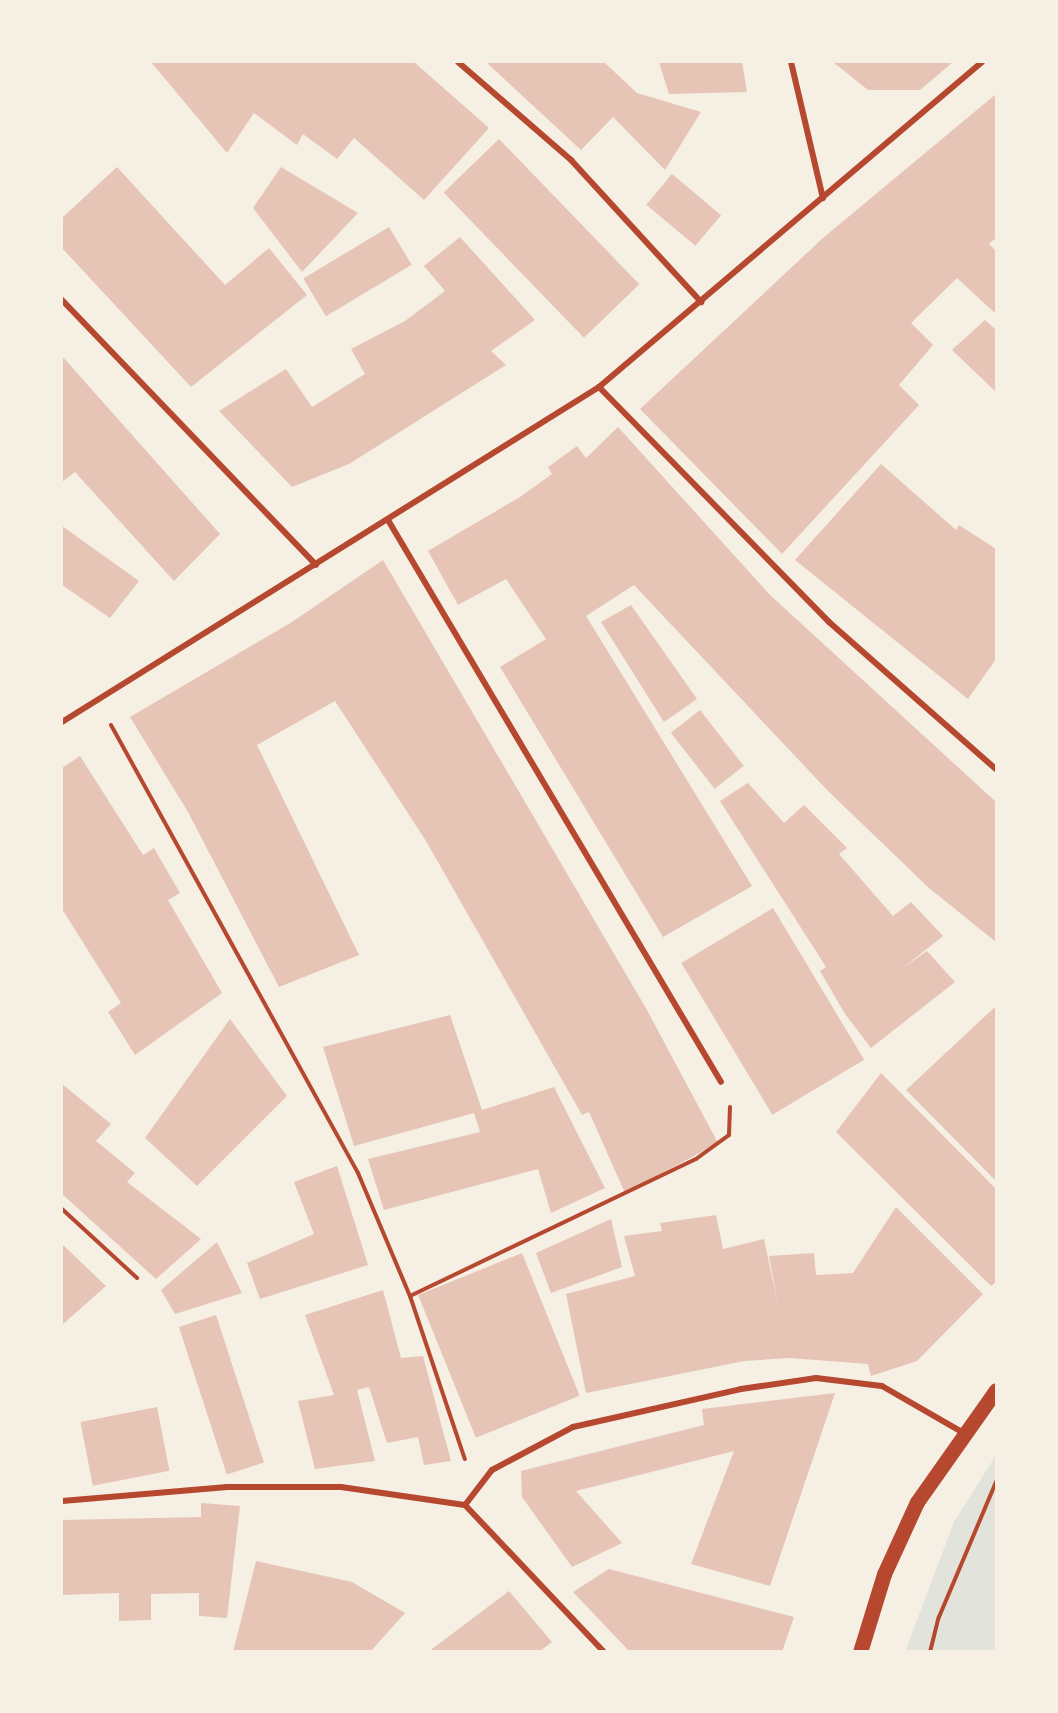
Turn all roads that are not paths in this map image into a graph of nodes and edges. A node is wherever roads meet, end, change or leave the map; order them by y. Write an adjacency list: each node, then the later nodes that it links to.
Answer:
1 (458, 62): 6 (street)
2 (791, 62): 4 (street)
3 (982, 62): 4 (street)
4 (824, 198): 6 (street)
5 (62, 300): 9 (street)
6 (701, 302): 7 (street)
7 (599, 387): 8 (street); 11 (street)
8 (388, 520): 9 (street); 12 (street)
9 (316, 564): 10 (street)
10 (62, 722)
11 (996, 769)
12 (722, 1082)
13 (996, 1390): 14 (main road)
14 (962, 1432): 16 (street); 18 (main road)
15 (62, 1501): 16 (street)
16 (465, 1505): 17 (street)
17 (604, 1652)
18 (860, 1652)

